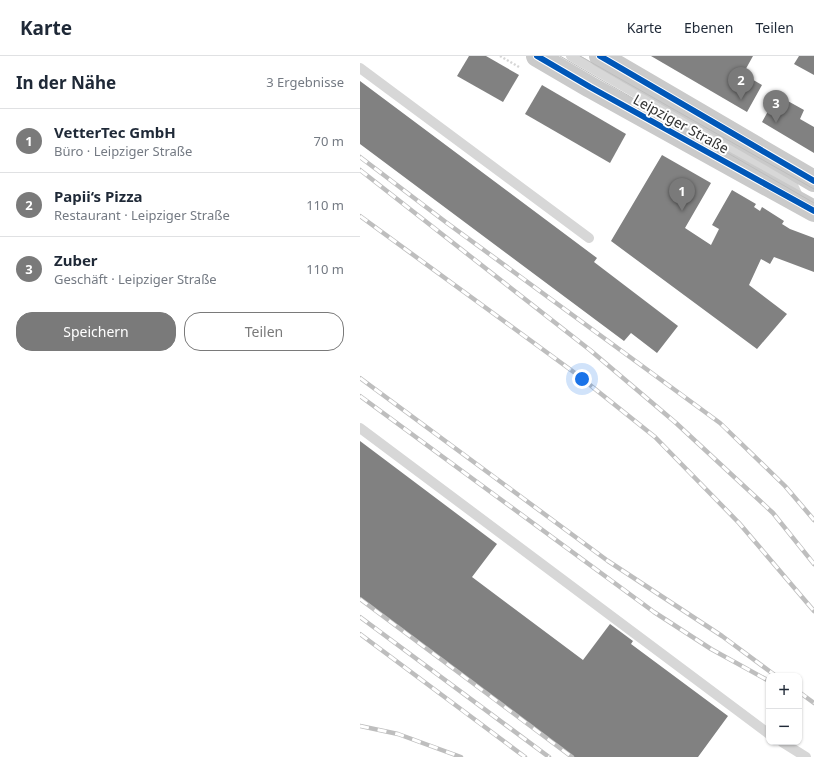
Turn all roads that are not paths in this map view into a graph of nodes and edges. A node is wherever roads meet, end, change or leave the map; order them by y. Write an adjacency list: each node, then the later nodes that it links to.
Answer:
1 (537, 56): 7 (main road, Leipziger Straße)
2 (571, 56): 6 (lane)
3 (600, 56): 5 (main road, Leipziger Straße)
4 (360, 68): 8 (lane)
5 (814, 181): 6 (lane)
6 (792, 184): 7 (lane)
7 (808, 207)
8 (589, 238)
9 (360, 428): 10 (lane)
10 (766, 732)
11 (787, 745): 12 (lane)
12 (806, 757)

